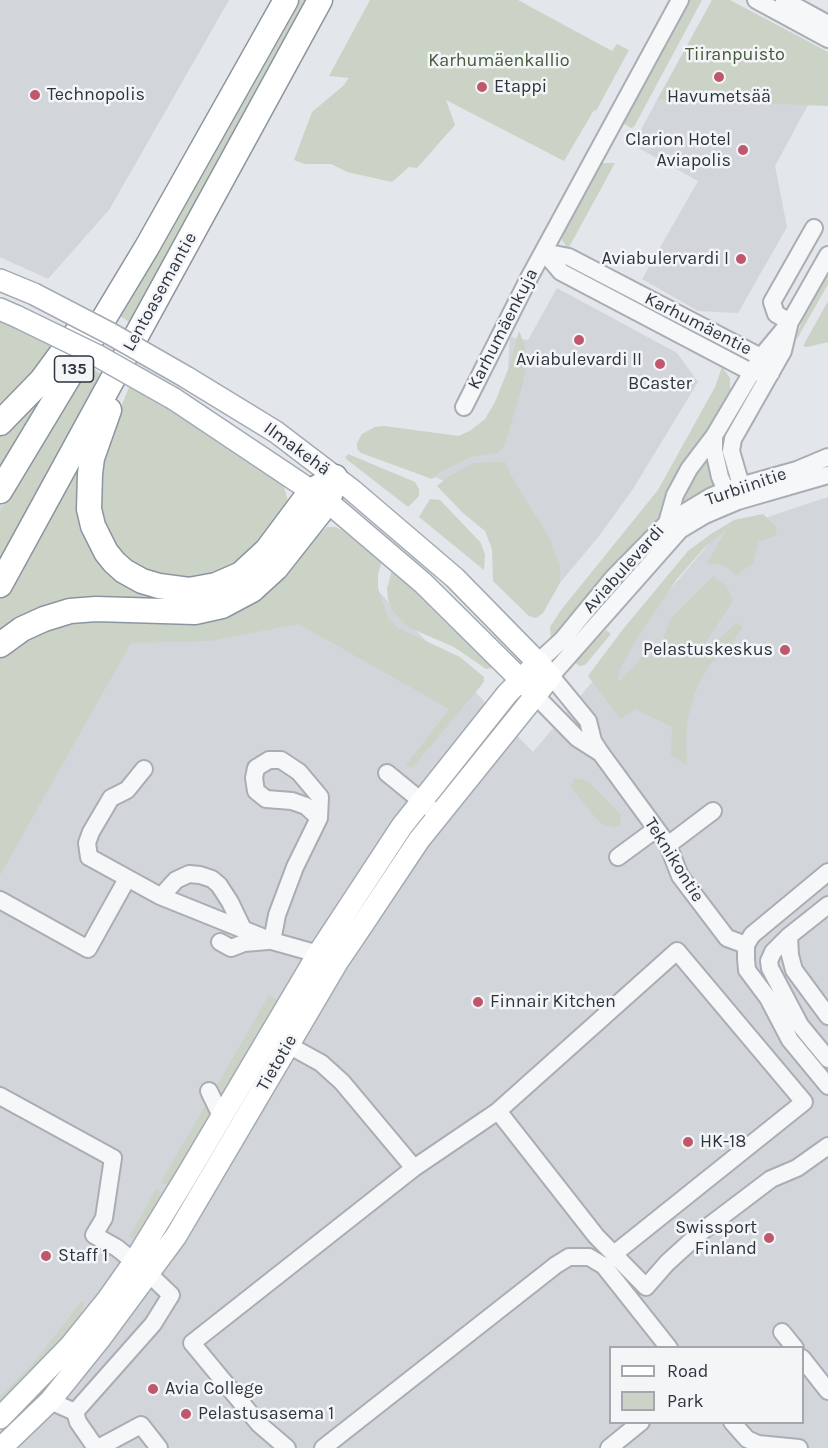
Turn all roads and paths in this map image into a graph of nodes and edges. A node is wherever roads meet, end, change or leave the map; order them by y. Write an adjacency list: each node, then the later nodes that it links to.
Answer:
1 (286, 0): 9 (highway, Lentoasemantie / 135)
2 (320, 0): 16 (highway, Lentoasemantie / 135)
3 (680, 0): 10 (street)
4 (756, 0): 7 (street)
5 (784, 0): 6 (street)
6 (828, 24)
7 (828, 39)
8 (814, 228): 14 (street)
9 (147, 247): 20 (highway); 25 (highway, Lentoasemantie / 135)
10 (544, 252): 15 (street, Karhumäentie); 17 (street, Karhumäentie); 19 (street, Karhumäenkuja)
11 (828, 255): 14 (street, Aviabulevardi)
12 (0, 280): 24 (main road, Ilmakehä, bridge)
13 (9, 313): 27 (main road, Ilmakehä, bridge)
14 (790, 322): 15 (street, Aviabulevardi); 18 (street, Aviabulevardi)
15 (761, 357): 17 (street, Aviabulevardi); 18 (street, Karhumäentie)
16 (120, 366): 27 (highway); 29 (highway, Lentoasemantie / 135)
17 (751, 372): 18 (street, Karhumäentie); 21 (street, Aviabulevardi)
18 (771, 372): 26 (street, Aviabulevardi)
19 (464, 407)
20 (0, 423)
21 (714, 436): 26 (street); 28 (street, Aviabulevardi)
22 (828, 457): 26 (street, Turbiinitie)
23 (828, 475): 26 (street, Turbiinitie)
24 (335, 477): 27 (highway); 31 (main road, Ilmakehä)
25 (0, 491)
26 (735, 492): 28 (street, Turbiinitie); 31 (street, Aviabulevardi)
27 (320, 497): 30 (highway); 32 (main road, Ilmakehä)
28 (667, 523): 31 (street, Aviabulevardi)
29 (0, 585)
30 (0, 645)
31 (545, 669): 32 (main road, Tietotie); 33 (main road, Tietotie); 34 (street, Teknikontie)
32 (521, 680): 33 (main road, Ilmakehä); 37 (main road, Tietotie)
33 (536, 696): 34 (street, Teknikontie); 39 (main road, Tietotie)
34 (600, 752): 41 (street, Teknikontie)
35 (144, 769): 45 (street)
36 (387, 773): 37 (street)
37 (421, 801): 39 (street); 54 (main road, Tietotie)
38 (713, 811): 42 (street)
39 (439, 815): 55 (main road, Tietotie)
40 (319, 818): 51 (street)
41 (656, 829): 42 (street, Teknikontie); 43 (street)
42 (668, 845): 53 (street, Teknikontie)
43 (618, 857)
44 (828, 872): 53 (street)
45 (127, 879): 46 (street); 47 (street)
46 (164, 897): 49 (street); 49 (street)
47 (0, 900)
48 (828, 905): 50 (street)
49 (243, 929): 51 (street)
50 (789, 936): 56 (street); 59 (street)
51 (272, 941): 52 (street); 54 (street)
52 (220, 942)
53 (746, 945): 60 (street)
54 (318, 954): 55 (street); 57 (main road, Tietotie)
55 (338, 961): 58 (main road, Tietotie)
56 (828, 1016)
57 (269, 1035): 58 (street); 64 (main road, Tietotie)
58 (288, 1045): 66 (street); 70 (main road, Tietotie)
59 (828, 1059)
60 (828, 1086)
61 (209, 1092): 64 (street)
62 (0, 1096): 70 (street)
63 (498, 1111): 66 (street); 67 (street); 68 (street)
64 (221, 1116): 70 (main road, Tietotie)
65 (828, 1146): 68 (street)
66 (414, 1168): 84 (street)
67 (596, 1236): 68 (street); 69 (street)
68 (614, 1254)
69 (589, 1257): 72 (street); 85 (street)
70 (141, 1267): 76 (main road, Tietotie); 77 (street); 78 (main road, Tietotie)
71 (782, 1332): 73 (street)
72 (668, 1346)
73 (794, 1346)
74 (804, 1360): 75 (street)
75 (828, 1390)
76 (50, 1401): 77 (street); 81 (main road, Tietotie)
77 (75, 1412): 82 (street)
78 (0, 1418)
79 (638, 1424): 86 (street)
80 (734, 1424): 87 (street)
81 (1, 1448)
82 (97, 1448): 83 (street)
83 (159, 1448)
84 (287, 1448)
85 (323, 1448)
86 (609, 1448)
87 (799, 1448)

